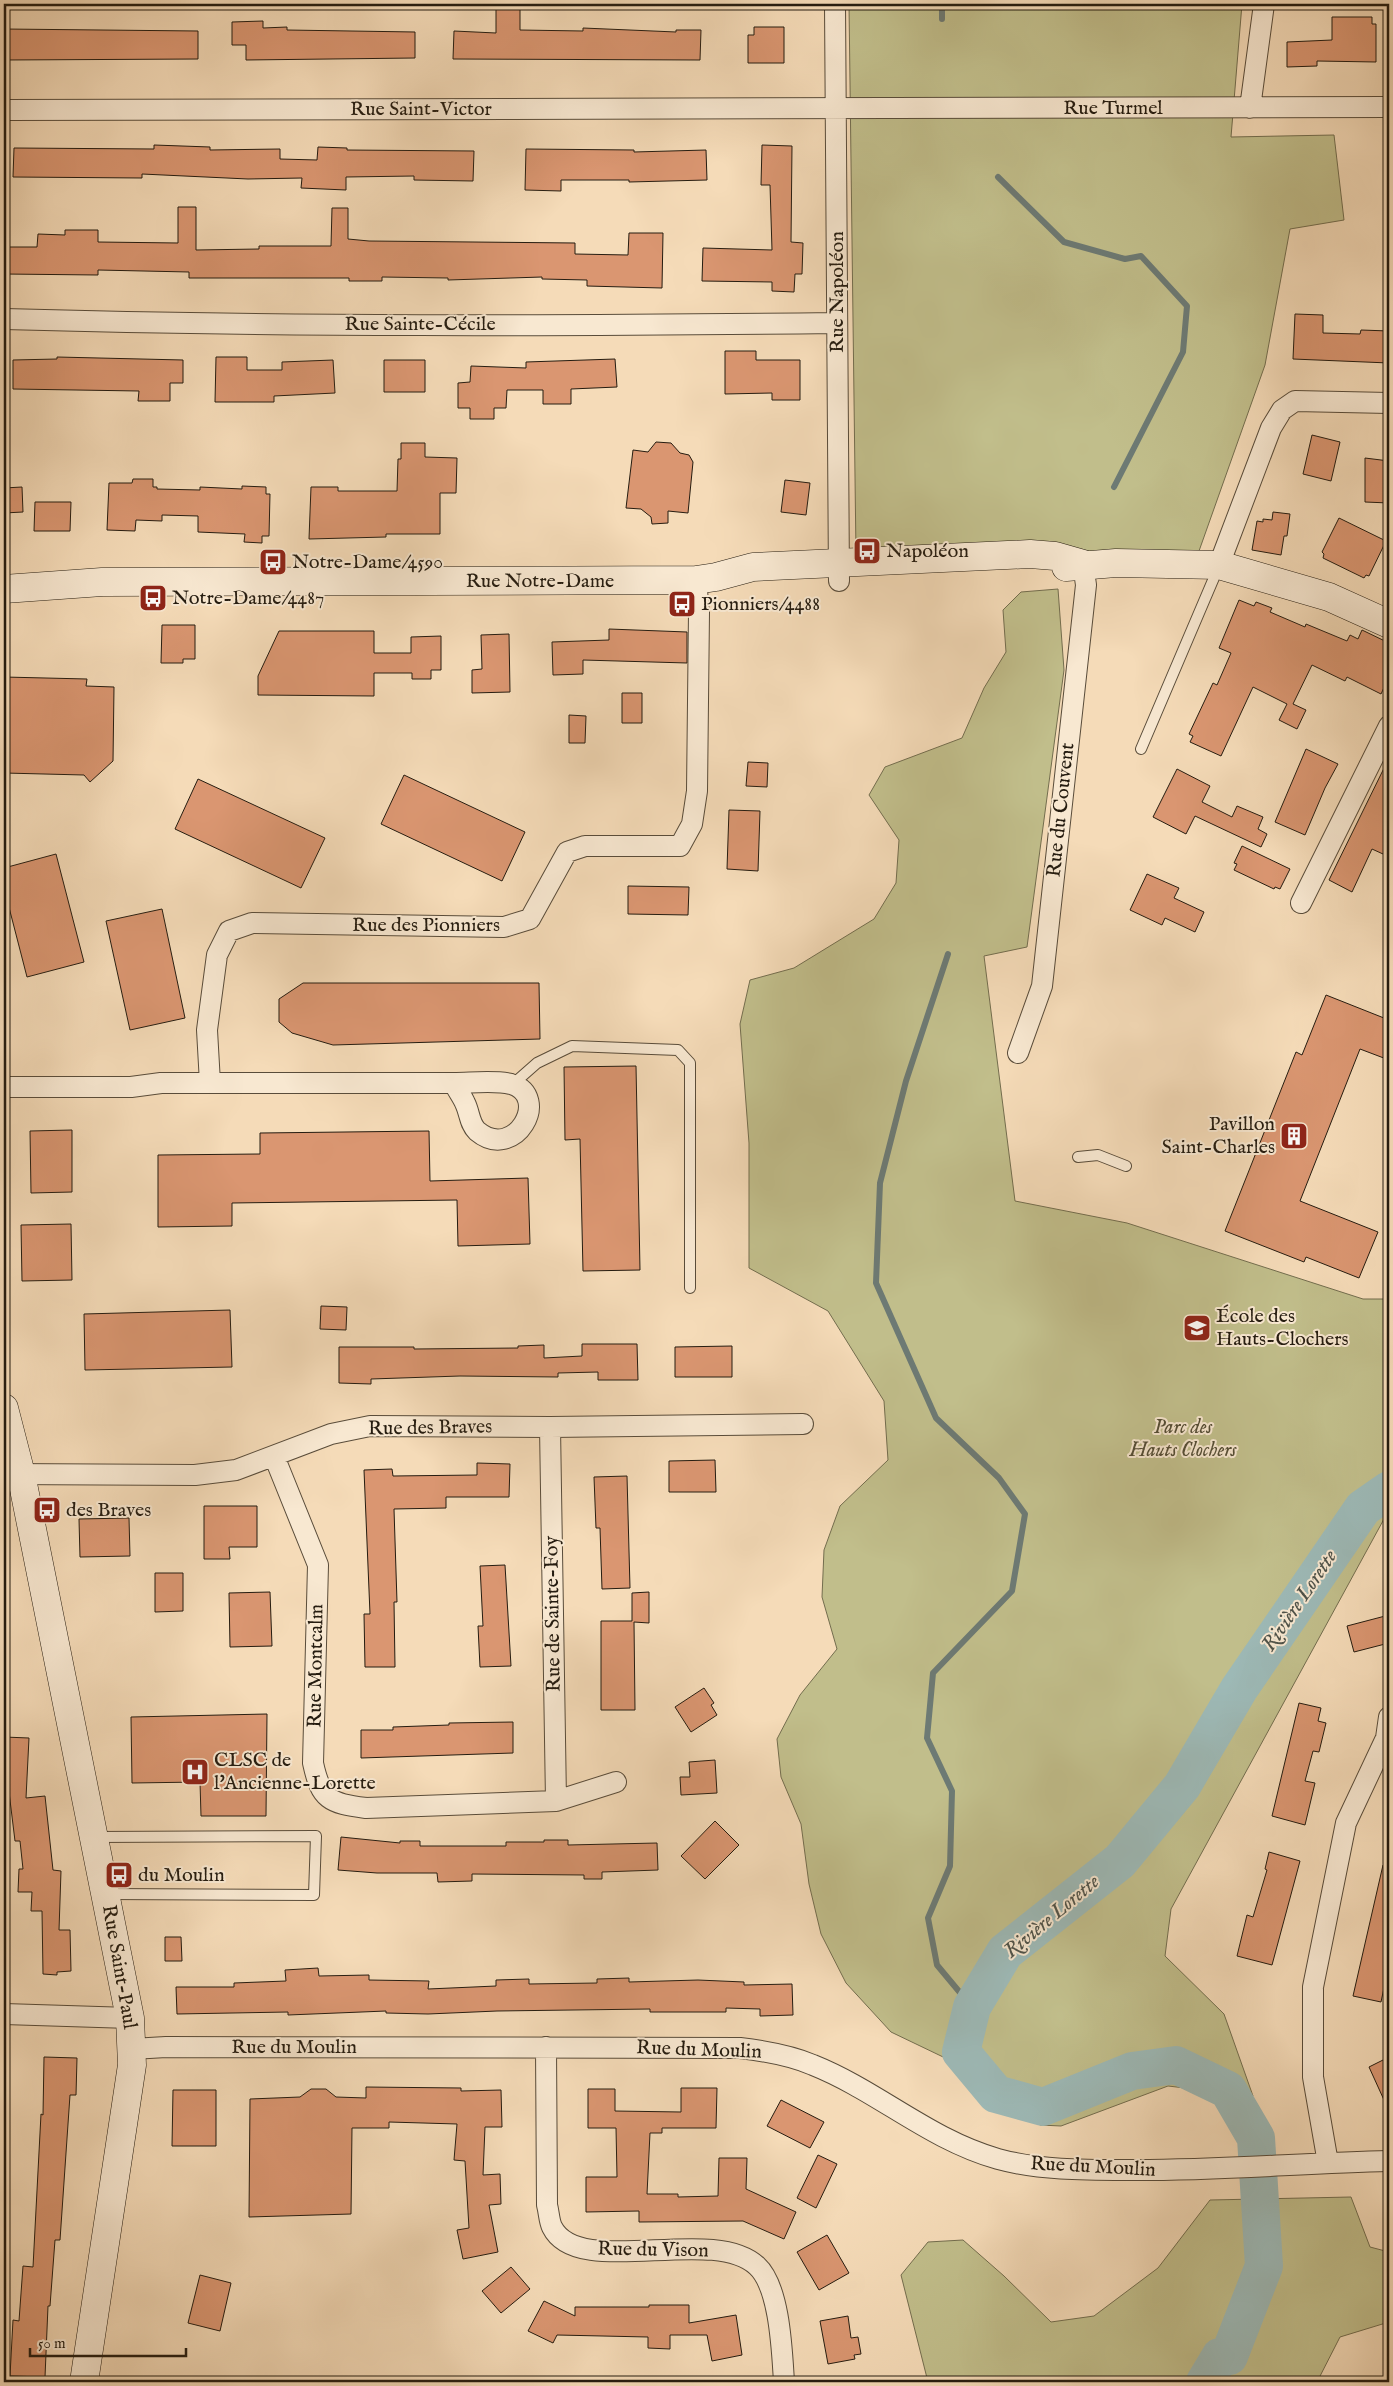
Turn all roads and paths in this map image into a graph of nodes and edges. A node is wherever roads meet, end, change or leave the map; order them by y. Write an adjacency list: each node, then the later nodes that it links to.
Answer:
1 (836, 4): 3 (street, Rue Napoléon)
2 (1264, 4): 5 (street)
3 (838, 107): 5 (street, Rue Turmel); 6 (street, Rue Saint-Victor); 8 (street, Rue Napoléon)
4 (1389, 107): 5 (street, Rue Turmel)
5 (1250, 108)
6 (4, 110)
7 (4, 319): 8 (street, Rue Sainte-Cécile)
8 (836, 323): 12 (street, Rue Napoléon)
9 (1389, 403): 11 (street)
10 (1083, 564): 11 (street, Rue Notre-Dame); 12 (street, Rue Notre-Dame); 19 (street, Rue du Couvent)
11 (1219, 565): 15 (street, Rue Notre-Dame); 17 (lane)
12 (839, 572): 13 (street, Rue Notre-Dame)
13 (706, 579): 14 (street, Rue Notre-Dame); 20 (street, Rue des Pionniers)
14 (4, 589)
15 (1389, 624)
16 (1389, 726): 18 (street)
17 (1141, 749)
18 (1301, 903)
19 (1018, 1053)
20 (210, 1083): 21 (street); 23 (street)
21 (454, 1083): 22 (street); 22 (street)
22 (512, 1084): 26 (lane)
23 (4, 1087)
24 (1078, 1157): 25 (lane)
25 (1126, 1166)
26 (690, 1288)
27 (4, 1408): 31 (street, Rue Saint-Paul)
28 (803, 1424): 29 (street, Rue des Braves)
29 (550, 1427): 30 (street, Rue des Braves); 35 (street, Rue de Sainte-Foy)
30 (274, 1456): 31 (street, Rue des Braves); 35 (street, Rue Montcalm)
31 (12, 1474): 36 (street, Rue Saint-Paul)
32 (1389, 1717): 33 (street)
33 (1388, 1739): 43 (street)
34 (616, 1782): 35 (street, Rue Montcalm)
35 (556, 1801)
36 (95, 1837): 37 (street, Rue Saint-Paul); 37 (lane)
37 (106, 1894): 39 (street, Rue Saint-Paul)
38 (4, 2014): 39 (street)
39 (130, 2018): 41 (street, Rue Saint-Paul)
40 (546, 2047): 41 (street, Rue du Moulin); 43 (street, Rue du Moulin); 45 (street, Rue du Vison)
41 (132, 2049): 44 (street, Rue Saint-Paul)
42 (1389, 2161): 43 (street, Rue du Moulin)
43 (1328, 2163)
44 (84, 2382)
45 (784, 2382)

